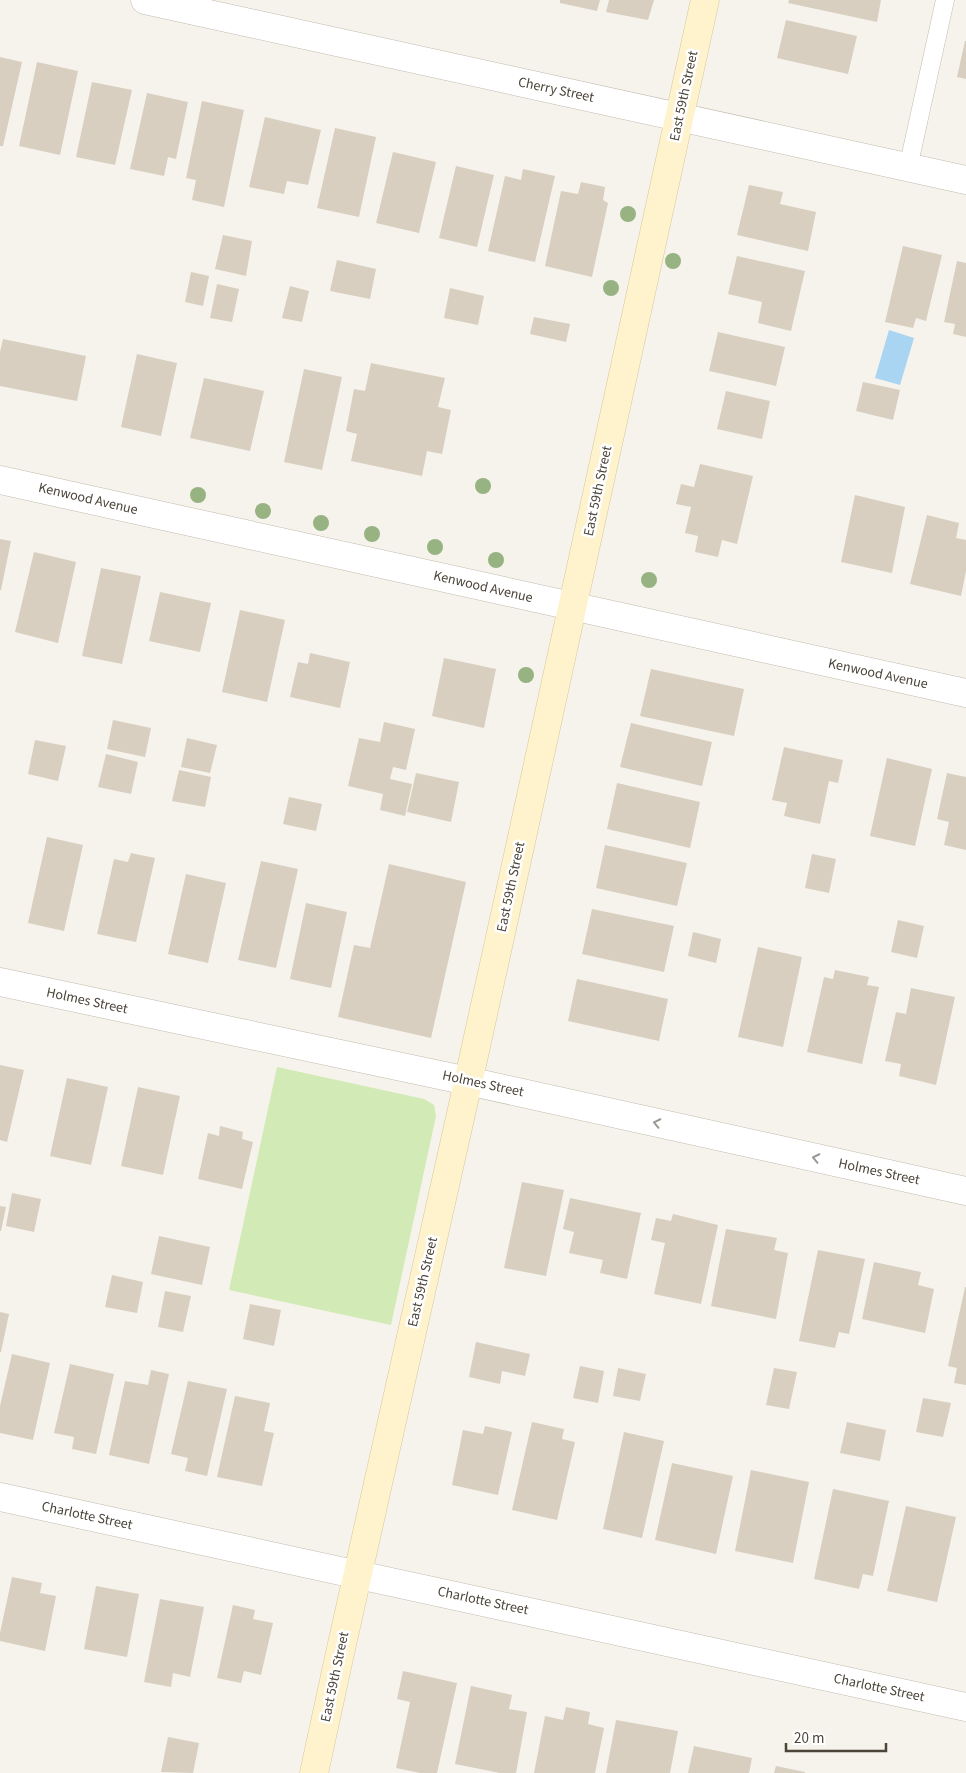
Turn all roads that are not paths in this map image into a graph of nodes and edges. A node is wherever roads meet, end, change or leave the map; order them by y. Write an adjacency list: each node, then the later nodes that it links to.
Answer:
1 (145, 0): 4 (street, Cherry Street)
2 (705, 0): 4 (street, East 59th Street)
3 (945, 0): 5 (lane)
4 (679, 117): 5 (street, Cherry Street); 8 (street, East 59th Street)
5 (908, 168): 6 (street, Cherry Street)
6 (966, 180)
7 (0, 480): 8 (street, Kenwood Avenue)
8 (572, 607): 9 (street, Kenwood Avenue); 11 (street, East 59th Street)
9 (966, 693)
10 (0, 982): 11 (street, Holmes Street)
11 (468, 1081): 12 (street, Holmes Street, one-way to 11); 14 (street, East 59th Street)
12 (966, 1191)
13 (0, 1497): 14 (street, Charlotte Street)
14 (357, 1574): 15 (street, Charlotte Street); 16 (street, East 59th Street)
15 (966, 1707)
16 (314, 1773)

